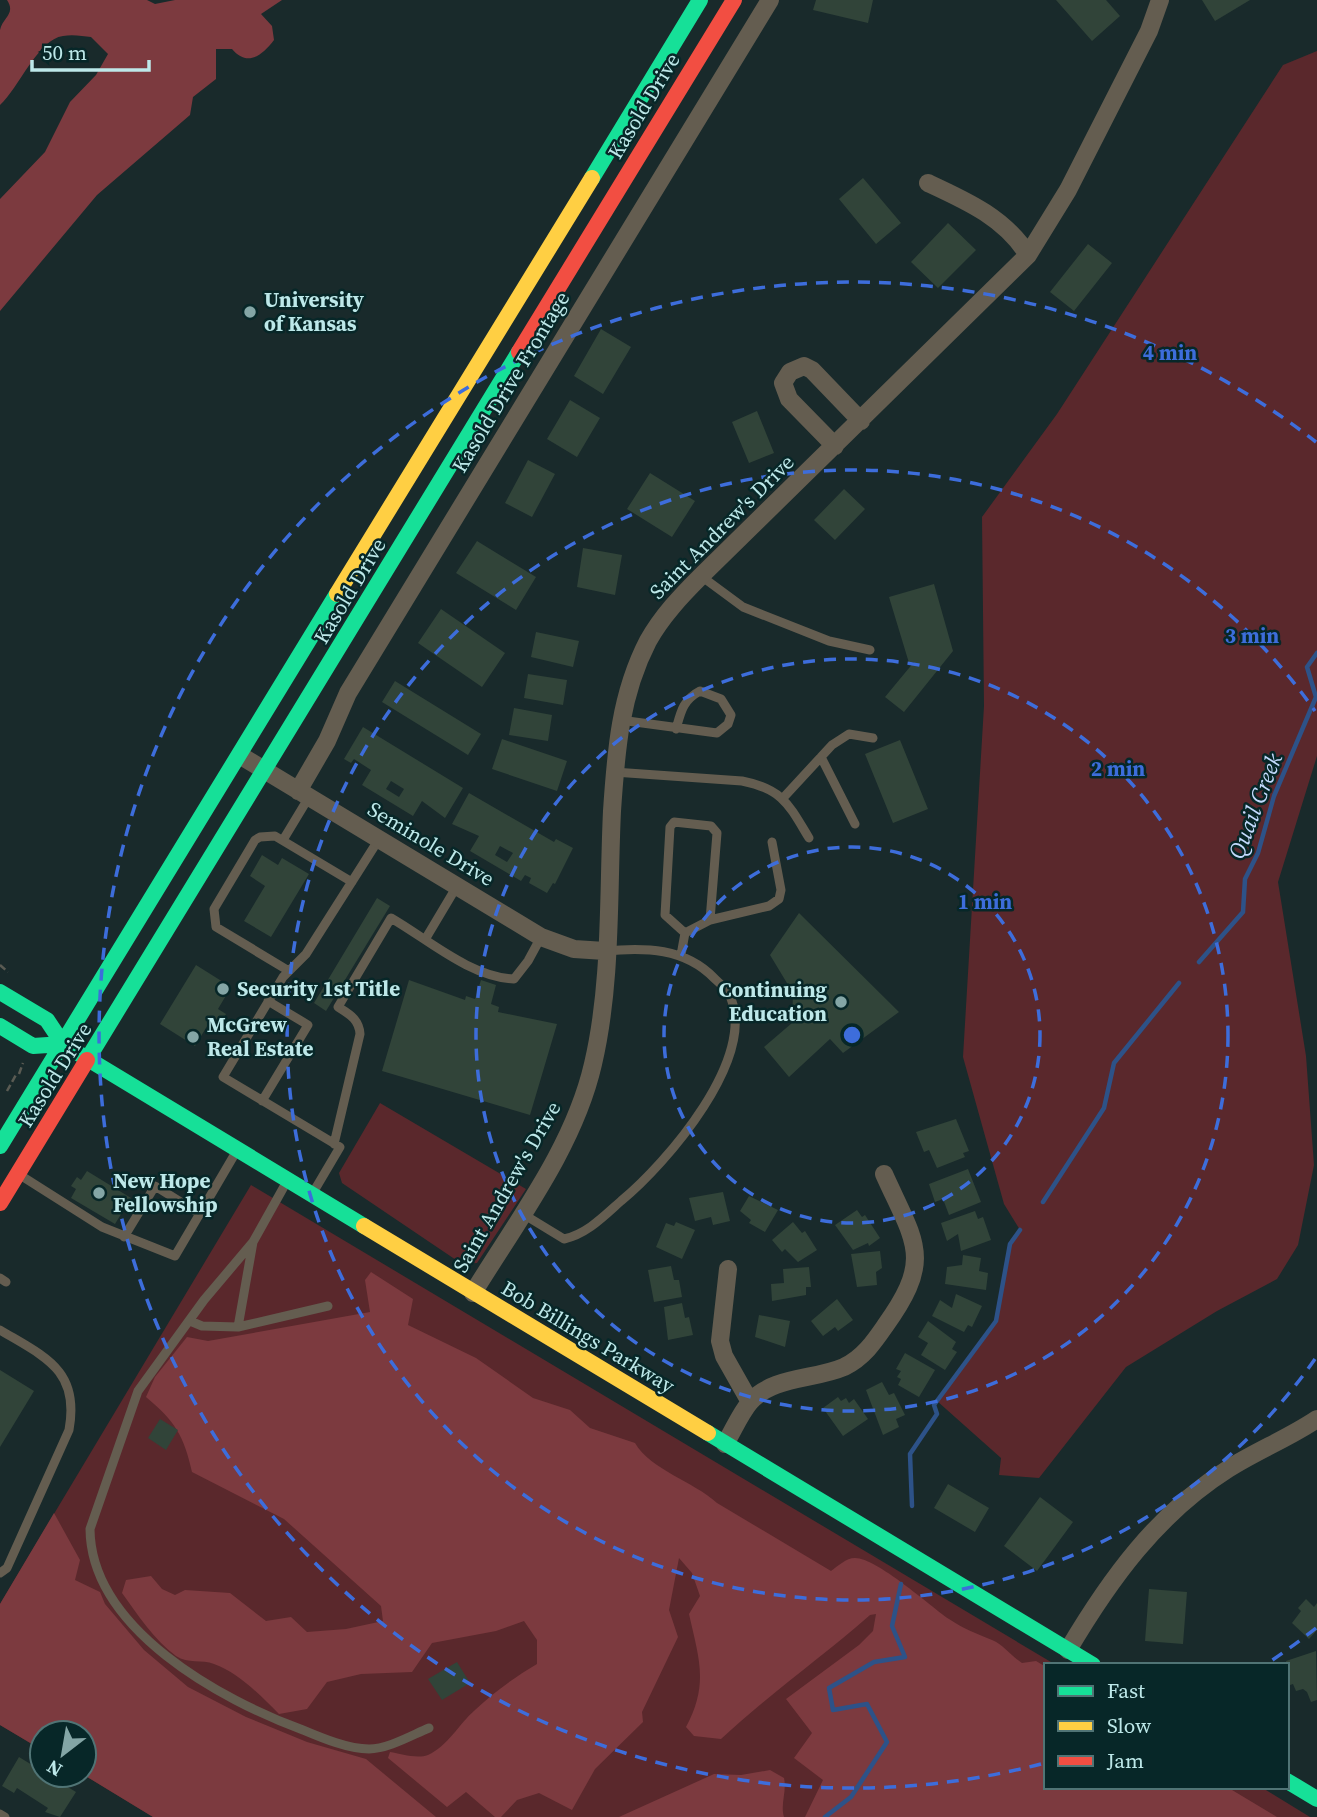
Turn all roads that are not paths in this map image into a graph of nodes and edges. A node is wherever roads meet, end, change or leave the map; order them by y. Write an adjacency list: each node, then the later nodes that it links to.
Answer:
1 (701, 0): 14 (main road, Kasold Drive)
2 (734, 0): 16 (main road, Kasold Drive)
3 (770, 0): 18 (street, Kasold Drive Frontage)
4 (1160, 0): 6 (street, Saint Andrew's Drive)
5 (928, 183): 6 (street)
6 (1028, 255): 7 (street, Saint Andrew's Drive)
7 (861, 421): 8 (street, Saint Andrew's Drive); 8 (street)
8 (835, 446): 9 (street, Saint Andrew's Drive)
9 (701, 576): 10 (lane); 11 (street, Saint Andrew's Drive)
10 (870, 650)
11 (620, 720): 12 (lane); 17 (street, Saint Andrew's Drive)
12 (676, 729): 12 (lane)
13 (873, 738): 15 (lane)
14 (241, 756): 16 (street, Seminole Drive); 37 (main road, Kasold Drive)
15 (821, 757): 19 (lane); 20 (lane)
16 (265, 771): 18 (street, Seminole Drive); 38 (main road, Kasold Drive)
17 (614, 772): 19 (lane); 31 (street, Saint Andrew's Drive)
18 (303, 794): 22 (street, Seminole Drive); 23 (lane)
19 (784, 797): 21 (lane)
20 (855, 824)
21 (809, 838)
22 (379, 839): 25 (lane); 26 (street, Seminole Drive)
23 (283, 840): 25 (lane); 33 (lane)
24 (772, 842): 27 (lane)
25 (352, 882): 33 (lane)
26 (457, 886): 29 (street, Seminole Drive); 30 (lane)
27 (710, 920): 28 (lane); 28 (lane)
28 (685, 933): 32 (lane)
29 (541, 937): 30 (lane); 31 (street, Seminole Drive)
30 (426, 938): 40 (lane)
31 (605, 951): 32 (lane); 48 (street, Saint Andrew's Drive)
32 (681, 955): 48 (lane)
33 (289, 971): 35 (lane)
34 (0, 992): 37 (main road, Bob Billings Parkway)
35 (268, 1001): 39 (lane); 39 (lane)
36 (0, 1027): 37 (main road)
37 (63, 1044): 38 (main road, Bob Billings Parkway); 41 (main road, Kasold Drive)
38 (88, 1060): 42 (main road, Bob Billings Parkway); 43 (main road, Kasold Drive)
39 (262, 1101): 40 (lane)
40 (334, 1144): 46 (lane)
41 (0, 1146)
42 (237, 1150): 45 (main road, Bob Billings Parkway); 49 (lane)
43 (18, 1174): 47 (main road, Kasold Drive); 50 (lane)
44 (884, 1174): 58 (street)
45 (287, 1181): 46 (main road, Bob Billings Parkway); 51 (lane)
46 (312, 1196): 53 (main road, Bob Billings Parkway)
47 (0, 1203)
48 (522, 1213): 53 (street, Saint Andrew's Drive)
49 (200, 1214): 50 (lane); 50 (lane)
50 (124, 1237)
51 (253, 1242): 55 (lane); 56 (lane)
52 (727, 1269): 58 (street)
53 (473, 1293): 60 (main road, Bob Billings Parkway)
54 (328, 1306): 56 (lane)
55 (190, 1321): 56 (lane); 64 (lane)
56 (238, 1327)
57 (0, 1330): 61 (lane)
58 (750, 1402): 60 (street)
59 (1317, 1419): 62 (street)
60 (725, 1444): 62 (main road, Bob Billings Parkway)
61 (0, 1573)
62 (1068, 1650): 63 (main road, Bob Billings Parkway)
63 (1090, 1663)
64 (429, 1728)
65 (1289, 1782): 66 (main road)
66 (1317, 1799)
67 (0, 1814): 68 (lane)
68 (5, 1817)

